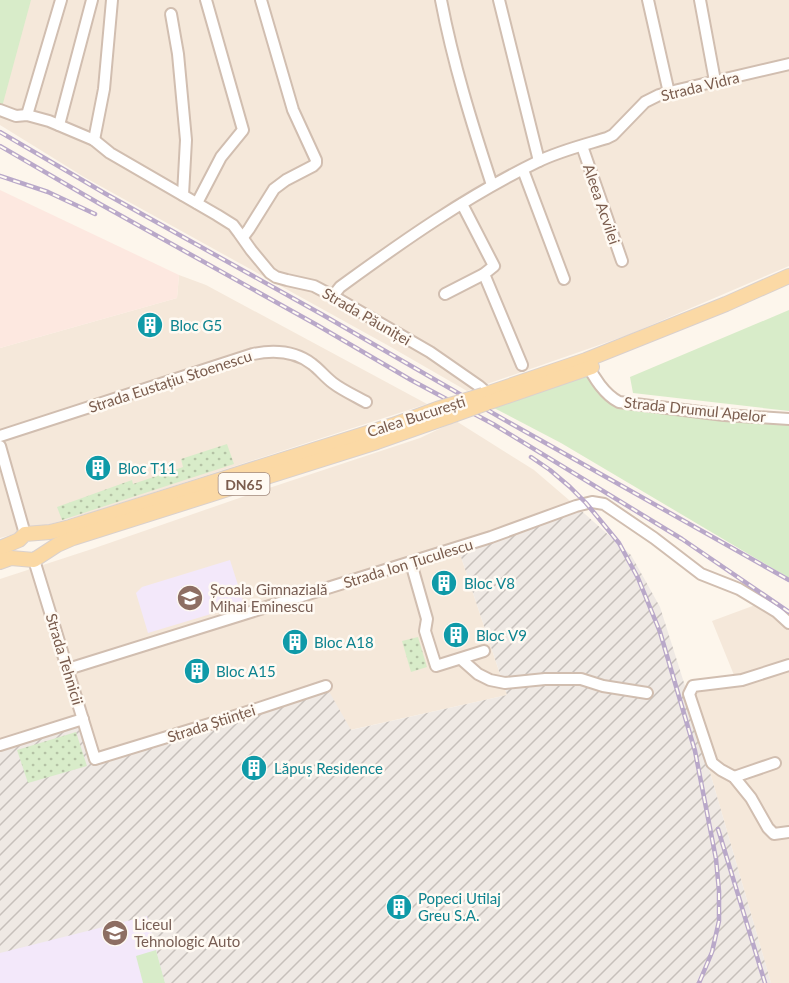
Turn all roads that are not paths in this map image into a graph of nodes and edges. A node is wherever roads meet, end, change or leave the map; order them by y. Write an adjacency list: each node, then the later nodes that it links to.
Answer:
1 (61, 0): 15 (street)
2 (92, 0): 16 (street)
3 (112, 0): 17 (street)
4 (206, 0): 23 (street)
5 (261, 0): 25 (street)
6 (441, 0): 21 (street)
7 (499, 0): 19 (street)
8 (648, 0): 13 (street)
9 (700, 0): 12 (street)
10 (171, 14): 22 (street)
11 (789, 64): 12 (street, Strada Vidra)
12 (715, 81): 13 (street, Strada Vidra)
13 (669, 93): 18 (street, Strada Vidra)
14 (0, 110): 15 (street, Strada Păuniței)
15 (27, 115): 16 (street, Strada Păuniței)
16 (58, 124): 17 (street, Strada Păuniței)
17 (94, 140): 22 (street, Strada Păuniței)
18 (582, 146): 19 (street, Strada Vidra); 26 (street, Aleea Acvilei)
19 (538, 161): 20 (street, Strada Vidra)
20 (523, 170): 21 (street, Strada Vidra); 29 (street)
21 (492, 185): 24 (street, Strada Vidra)
22 (183, 195): 23 (street, Strada Păuniței)
23 (196, 203): 25 (street, Strada Păuniței)
24 (462, 204): 27 (street); 32 (street, Strada Vidra)
25 (243, 237): 32 (street, Strada Păuniței)
26 (622, 261)
27 (484, 274): 31 (street); 33 (street)
28 (789, 276): 34 (main road, Calea București / DN65)
29 (564, 279)
30 (789, 286): 34 (main road, Calea București / DN65)
31 (445, 294)
32 (333, 296): 35 (street, Strada Păuniței)
33 (522, 364)
34 (588, 364): 35 (main road, Calea București / DN65); 37 (street, Strada Drumul Apelor)
35 (487, 398): 38 (main road, Calea București / DN65, bridge)
36 (366, 402): 39 (street, Strada Eustațiu Stoenescu)
37 (789, 419)
38 (395, 430): 41 (main road, Calea București / DN65); 43 (main road, Calea București / DN65)
39 (0, 436)
40 (0, 447): 41 (street)
41 (26, 536): 42 (main road, Calea București / DN65); 43 (main road); 43 (main road)
42 (0, 548)
43 (33, 557): 44 (main road, Calea București / DN65); 50 (street, Strada Tehnicii)
44 (0, 562)
45 (411, 563): 46 (street, Strada Ion Țuculescu); 48 (street); 50 (street, Strada Ion Țuculescu)
46 (789, 622)
47 (484, 651): 48 (street)
48 (461, 658): 52 (street)
49 (789, 665): 57 (street)
50 (68, 669): 53 (street, Strada Tehnicii)
51 (326, 686): 55 (street, Strada Științei)
52 (647, 693)
53 (83, 719): 54 (street); 55 (street, Strada Tehnicii)
54 (0, 745)
55 (95, 759)
56 (775, 763): 57 (street)
57 (734, 777): 58 (street)
58 (789, 832)

